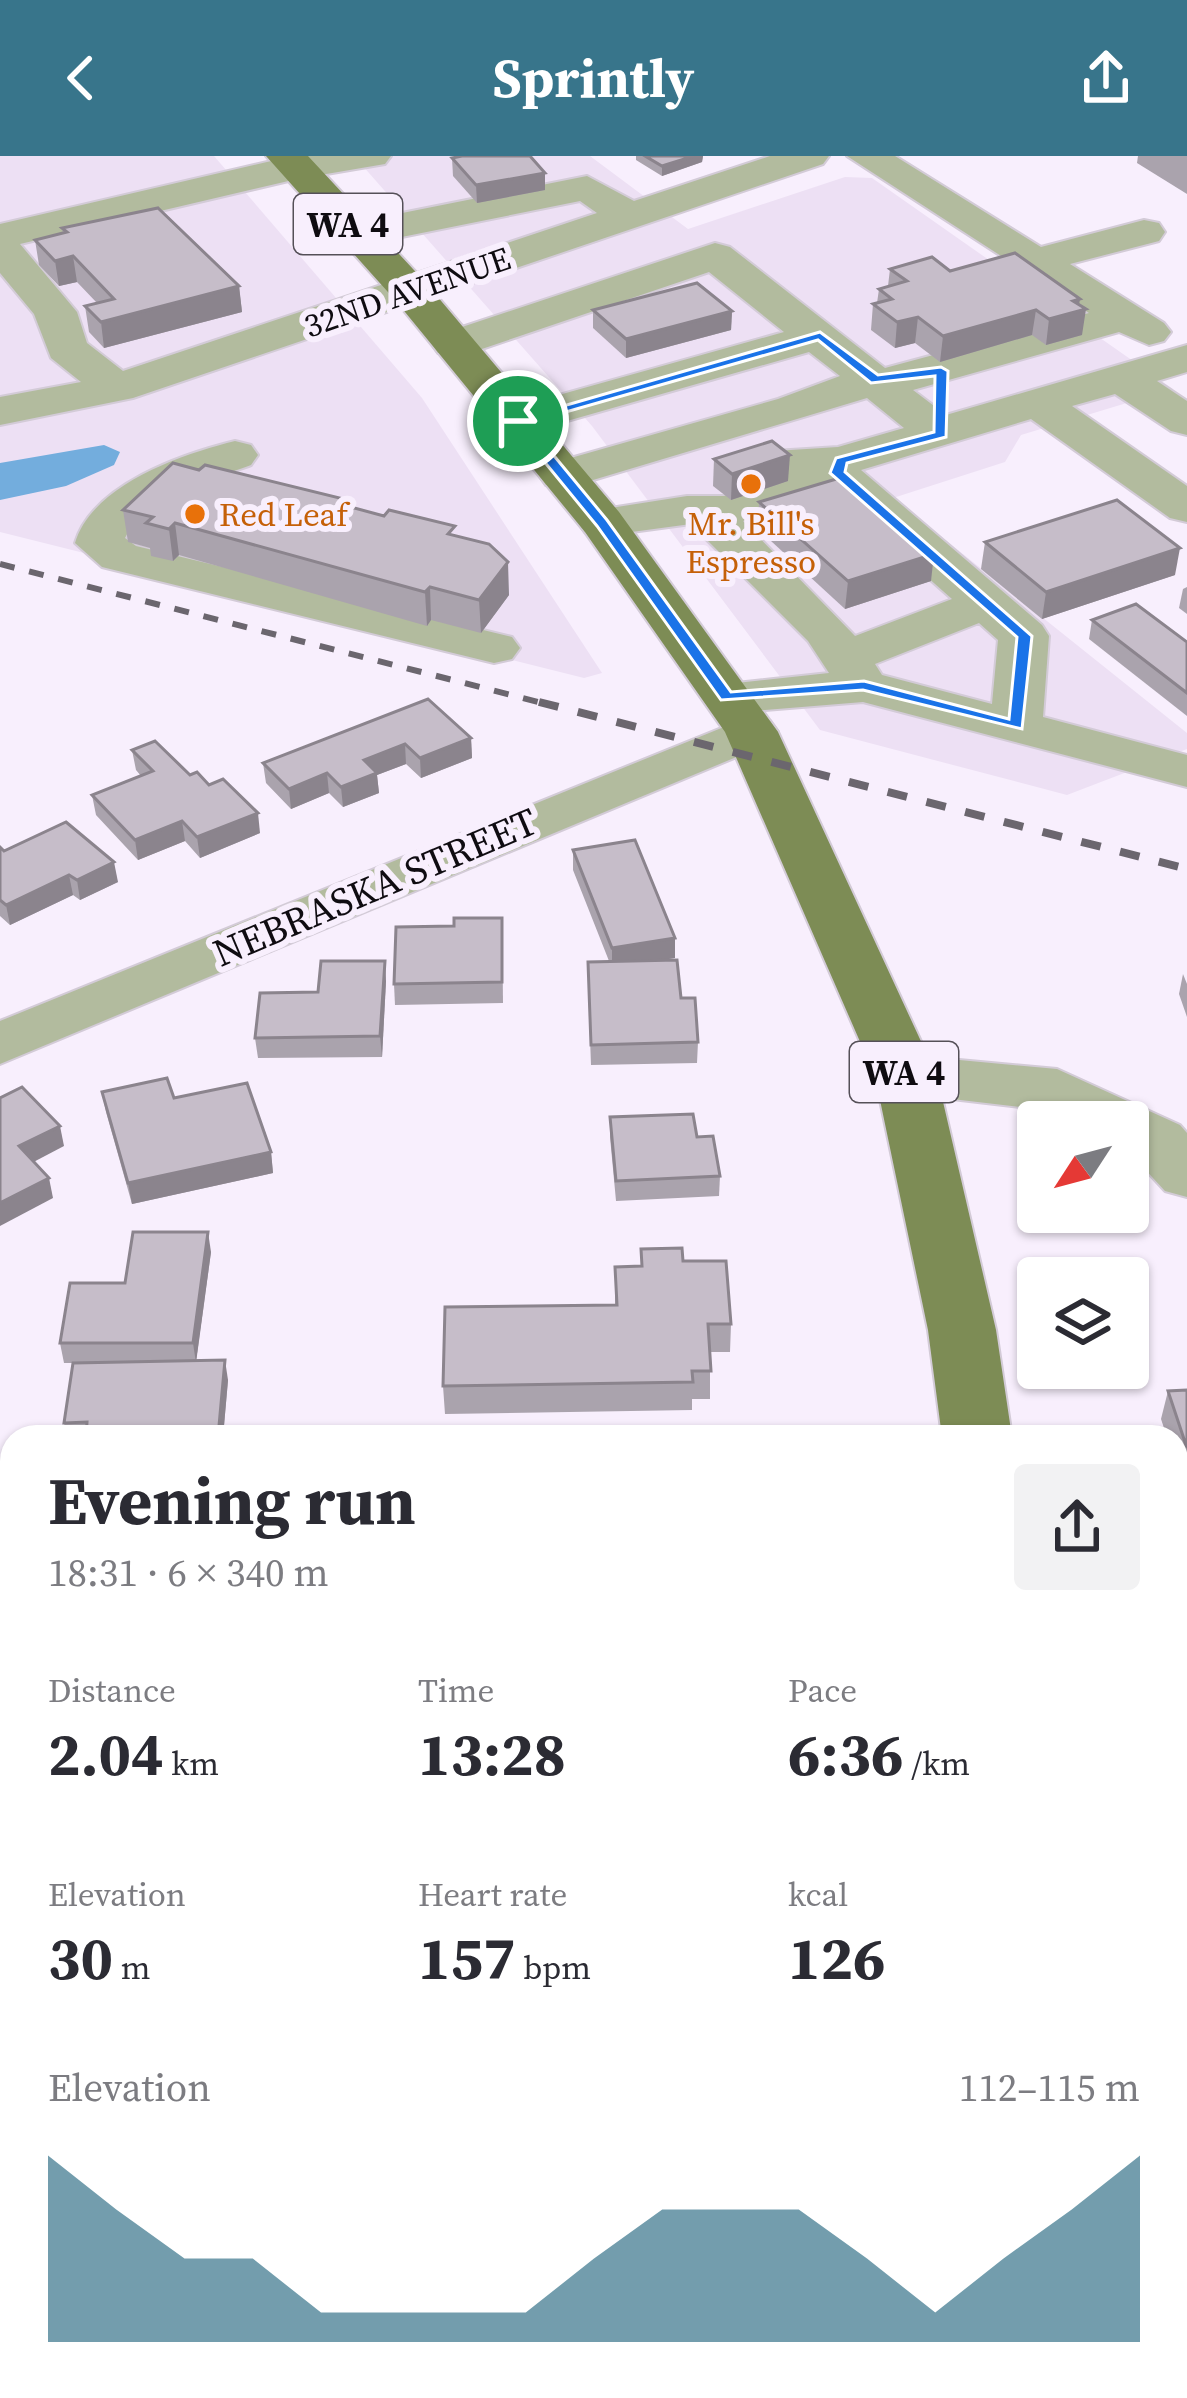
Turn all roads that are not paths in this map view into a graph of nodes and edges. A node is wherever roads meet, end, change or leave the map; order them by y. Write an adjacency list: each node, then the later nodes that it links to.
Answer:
1 (160, 156): 7 (street)
2 (371, 156): 6 (street)
3 (576, 156): 9 (street)
4 (809, 156): 9 (street, 32ND AVENUE)
5 (867, 156): 14 (street)
6 (291, 162): 7 (street); 10 (main road, WA 4)
7 (189, 191): 11 (street)
8 (1099, 202): 14 (street)
9 (649, 209): 10 (street); 13 (street); 15 (street, 32ND AVENUE); 24 (street)
10 (357, 234): 15 (main road, WA 4)
11 (0, 236)
12 (0, 246): 25 (street)
13 (716, 256): 16 (street); 19 (street)
14 (1035, 261): 17 (street)
15 (411, 292): 20 (main road, WA 4); 25 (street, 32ND AVENUE)
16 (561, 311): 19 (street); 20 (street)
17 (1124, 316): 21 (street); 22 (street)
18 (891, 332): 22 (street)
19 (811, 338): 24 (street); 26 (street)
20 (454, 344): 29 (main road, WA 4)
21 (1187, 357): 23 (street)
22 (941, 371): 24 (street); 31 (street)
23 (1121, 378): 27 (street); 30 (street)
24 (876, 380): 31 (street); 32 (street)
25 (117, 388): 28 (street, 32ND AVENUE)
26 (604, 397): 29 (street); 32 (street)
27 (1039, 404): 31 (street); 36 (street)
28 (0, 411)
29 (518, 421): 35 (main road, WA 4)
30 (1187, 421)
31 (941, 434): 34 (street)
32 (656, 448): 35 (street)
33 (235, 455): 40 (street)
34 (839, 467): 37 (street); 39 (street)
35 (563, 475): 38 (main road, WA 4)
36 (1187, 508)
37 (695, 510): 38 (street); 41 (street)
38 (602, 523): 42 (main road, WA 4)
39 (986, 603): 41 (street); 43 (street)
40 (494, 648)
41 (854, 672): 42 (street, NEBRASKA STREET); 43 (street)
42 (739, 715): 45 (street, NEBRASKA STREET); 46 (main road, WA 4)
43 (1016, 726): 44 (street)
44 (1187, 771)
45 (0, 1044)
46 (905, 1076): 47 (street); 50 (main road, WA 4)
47 (1079, 1101)
48 (1149, 1136): 49 (street)
49 (1187, 1175)
50 (975, 1425)

